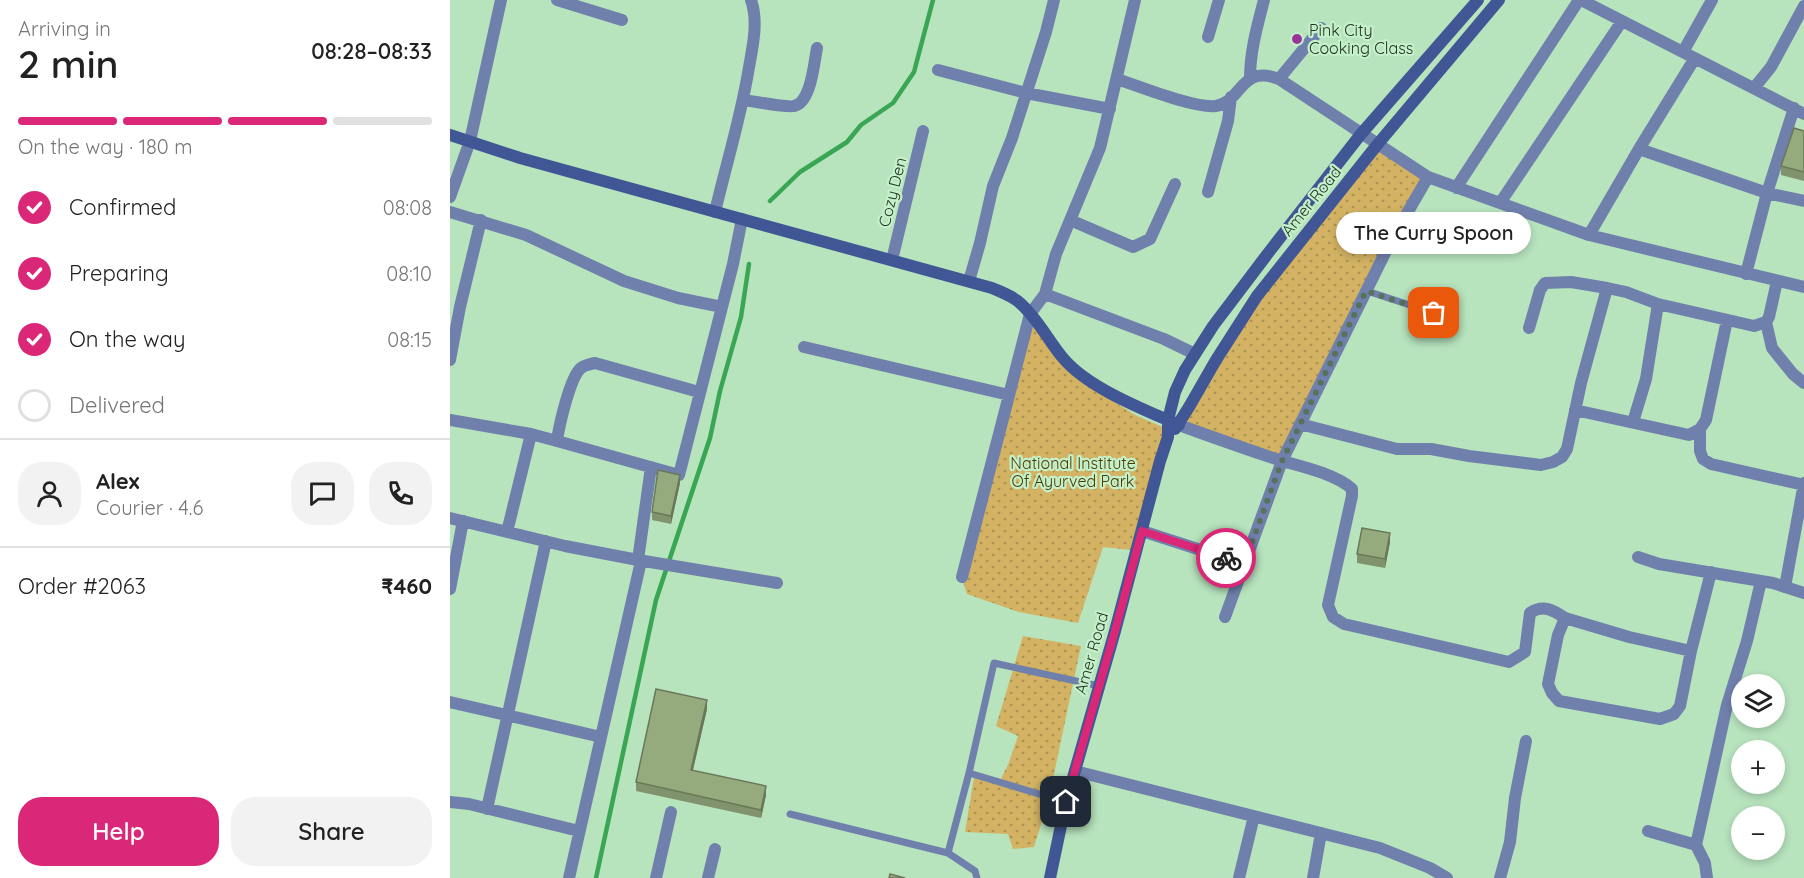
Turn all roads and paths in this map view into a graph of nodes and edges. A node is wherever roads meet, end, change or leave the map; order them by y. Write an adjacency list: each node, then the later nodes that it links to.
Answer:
1 (501, 0): 33 (street)
2 (557, 0): 13 (street)
3 (751, 0): 27 (street)
4 (1135, 0): 23 (street)
5 (1219, 0): 16 (street)
6 (1264, 0): 21 (street)
7 (1478, 0): 31 (main road, Amer Road)
8 (1499, 0): 34 (main road, Amer Road)
9 (1580, 0): 14 (street); 38 (street)
10 (1712, 0): 18 (street)
11 (1050, 1): 25 (street)
12 (1804, 6): 24 (street)
13 (622, 20)
14 (1622, 21): 18 (street); 43 (street)
15 (1321, 28): 22 (street)
16 (1208, 37)
17 (817, 48): 27 (street)
18 (1683, 52): 19 (street)
19 (1695, 58): 24 (street); 35 (street)
20 (938, 70): 25 (street)
21 (1250, 79): 22 (street); 26 (street)
22 (1279, 79): 31 (street)
23 (1117, 80): 26 (street); 28 (street)
24 (1754, 88): 29 (street)
25 (1026, 93): 28 (street); 52 (street)
26 (1231, 97): 39 (street)
27 (743, 100): 45 (street)
28 (1110, 109): 48 (street)
29 (1799, 111): 40 (street)
30 (923, 131): 50 (street, Cozy Den)
31 (1361, 134): 34 (street); 66 (main road, Amer Road)
32 (450, 135): 33 (main road)
33 (470, 141): 41 (street); 45 (main road)
34 (1377, 145): 36 (street); 73 (main road, Amer Road)
35 (1639, 149): 40 (street); 49 (street)
36 (1428, 177): 38 (street); 56 (street)
37 (1175, 184): 48 (street)
38 (1456, 188): 43 (street)
39 (1208, 192)
40 (1767, 193): 42 (street); 51 (street)
41 (450, 197)
42 (1804, 201)
43 (1500, 203): 49 (street)
44 (450, 212): 46 (street)
45 (715, 212): 47 (main road)
46 (481, 220): 59 (street); 67 (street)
47 (747, 220): 50 (main road); 59 (street)
48 (1070, 220): 57 (street)
49 (1589, 235): 51 (street)
50 (892, 260): 52 (main road)
51 (1746, 274): 53 (street)
52 (969, 281): 61 (main road)
53 (1777, 281): 54 (street); 63 (street)
54 (1804, 287)
55 (1607, 288): 58 (street); 64 (street); 71 (street)
56 (1366, 291): 60 (lane); 75 (street)
57 (1045, 294): 61 (street); 66 (street)
58 (1658, 304): 62 (street); 74 (street)
59 (722, 307): 69 (street)
60 (1434, 313)
61 (1030, 314): 70 (street); 73 (main road)
62 (1727, 320): 63 (street); 76 (street)
63 (1766, 322): 68 (street)
64 (1529, 328)
65 (804, 347): 70 (street)
66 (1195, 354): 73 (main road, Amer Road)
67 (450, 360)
68 (1804, 383)
69 (699, 392): 78 (street); 80 (street)
70 (1009, 395): 91 (street)
71 (1575, 410): 74 (street); 75 (street)
72 (450, 420): 77 (street)
73 (1173, 422): 79 (street); 84 (main road, Amer Road)
74 (1633, 422): 76 (street)
75 (1300, 424): 79 (street)
76 (1700, 429): 81 (street)
77 (531, 434): 78 (street); 85 (street)
78 (557, 441): 80 (street)
79 (1282, 461): 89 (street); 98 (street)
80 (651, 467): 88 (street)
81 (1804, 484): 94 (street)
82 (450, 518): 83 (street)
83 (463, 521): 85 (street); 95 (street)
84 (1142, 531): 89 (street); 100 (main road, Amer Road)
85 (507, 532): 86 (street)
86 (546, 541): 88 (street); 102 (street)
87 (1638, 557): 90 (street)
88 (644, 561): 93 (street); 103 (street)
89 (1244, 564): 97 (street)
90 (1711, 572): 92 (street); 99 (street)
91 (962, 577)
92 (1761, 581): 94 (street); 116 (street)
93 (777, 583)
94 (1785, 587): 96 (street)
95 (450, 589)
96 (1804, 593)
97 (1225, 617)
98 (1565, 618): 99 (street); 99 (street)
99 (1691, 651)
100 (1099, 686): 105 (main road, Amer Road); 106 (lane)
101 (450, 702): 102 (street)
102 (508, 714): 103 (street); 109 (street)
103 (601, 737): 113 (street)
104 (1526, 741): 130 (street)
105 (1075, 771): 108 (main road, Amer Road); 112 (street)
106 (969, 773): 108 (lane); 118 (lane)
107 (450, 802): 109 (street)
108 (1066, 802): 120 (main road, Amer Road)
109 (487, 809): 113 (street)
110 (671, 812): 122 (street)
111 (790, 814): 118 (lane)
112 (1254, 816): 115 (street); 126 (street)
113 (579, 831): 121 (street)
114 (1648, 831): 116 (street)
115 (1321, 833): 119 (street); 127 (street)
116 (1696, 845): 131 (street)
117 (715, 849): 123 (street)
118 (948, 853): 124 (lane)
119 (1420, 864): 128 (street); 129 (street)
120 (1051, 872): 125 (main road)
121 (568, 878)
122 (656, 878)
123 (708, 878)
124 (977, 878)
125 (1043, 878)
126 (1239, 878)
127 (1313, 878)
128 (1418, 878)
129 (1447, 878)
130 (1500, 878)
131 (1707, 878)

